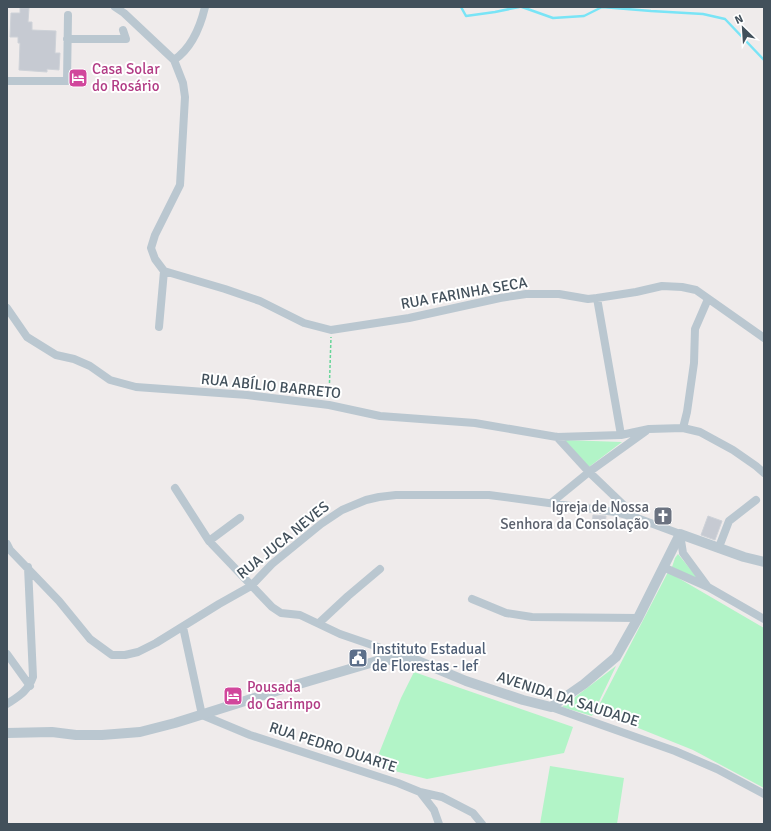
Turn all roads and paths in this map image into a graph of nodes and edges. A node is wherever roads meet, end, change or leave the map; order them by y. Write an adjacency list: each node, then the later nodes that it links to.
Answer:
1 (115, 7): 6 (street)
2 (206, 7): 6 (street)
3 (68, 16): 5 (street)
4 (123, 30): 5 (street)
5 (67, 39): 7 (street)
6 (174, 60): 8 (street)
7 (7, 81)
8 (164, 271): 12 (street); 13 (street, RUA FARINHA SECA)
9 (597, 298): 10 (street, RUA FARINHA SECA); 13 (street, RUA FARINHA SECA); 18 (street)
10 (708, 299): 14 (street, RUA FARINHA SECA); 16 (street)
11 (7, 308): 15 (street, RUA ABÍLIO BARRETO)
12 (159, 327)
13 (331, 330): 15 (path)
14 (764, 338)
15 (329, 405): 19 (street, RUA ABÍLIO BARRETO)
16 (683, 428): 17 (street, RUA ABÍLIO BARRETO); 21 (street, RUA ABÍLIO BARRETO)
17 (649, 429): 18 (street, RUA ABÍLIO BARRETO); 20 (street)
18 (620, 435): 19 (street, RUA ABÍLIO BARRETO)
19 (557, 437): 20 (street)
20 (590, 472): 24 (street); 26 (street)
21 (764, 473)
22 (175, 488): 28 (street)
23 (756, 500): 30 (street)
24 (551, 503): 26 (street, RUA JUCA NEVES); 35 (street, RUA JUCA NEVES)
25 (240, 518): 28 (street)
26 (637, 518): 27 (street, RUA JUCA NEVES)
27 (680, 534): 30 (street); 33 (street); 36 (street)
28 (209, 541): 35 (street)
29 (7, 544): 32 (street, RUA JUCA NEVES)
30 (719, 547): 31 (street)
31 (764, 562)
32 (28, 567): 41 (street, RUA JUCA NEVES); 44 (street)
33 (663, 567): 36 (street); 38 (street)
34 (380, 569): 40 (street)
35 (251, 586): 40 (street); 41 (street, RUA JUCA NEVES)
36 (708, 587): 39 (street)
37 (472, 599): 38 (street)
38 (638, 618): 46 (street)
39 (764, 618)
40 (319, 623): 43 (street)
41 (182, 627): 47 (street)
42 (7, 654): 44 (street)
43 (411, 658): 46 (street, AVENIDA DA SAUDADE); 47 (street, AVENIDA DA SAUDADE)
44 (30, 686): 45 (street)
45 (7, 704)
46 (551, 708): 50 (street, AVENIDA DA SAUDADE)
47 (202, 715): 48 (street, AVENIDA DA SAUDADE); 49 (street, RUA PEDRO DUARTE)
48 (7, 733)
49 (420, 792): 51 (street, RUA PEDRO DUARTE); 52 (street)
50 (764, 794)
51 (439, 824)
52 (482, 824)

